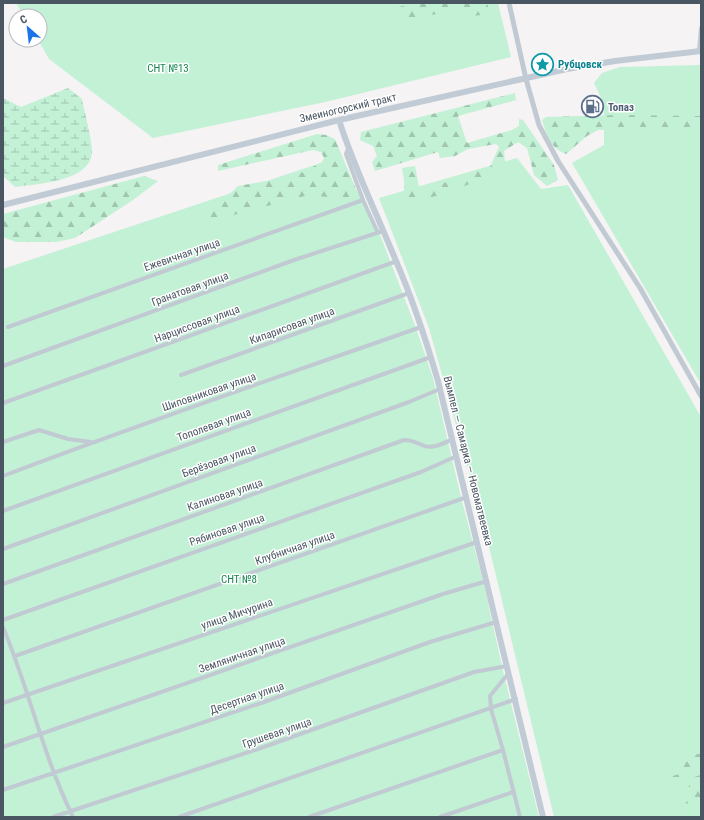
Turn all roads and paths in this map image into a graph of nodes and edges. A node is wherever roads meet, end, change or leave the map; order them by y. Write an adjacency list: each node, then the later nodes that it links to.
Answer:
1 (509, 3): 4 (street)
2 (701, 28): 3 (street)
3 (700, 51): 4 (main road, Змеиногорский тракт)
4 (526, 78): 5 (main road, Змеиногорский тракт); 18 (street)
5 (339, 120): 6 (main road, Вымпел — Самарка — Новоматвеевка); 8 (main road, Змеиногорский тракт)
6 (348, 149): 7 (street); 9 (main road, Вымпел — Самарка — Новоматвеевка)
7 (363, 200): 9 (street); 13 (street, Ежевичная улица)
8 (3, 205)
9 (381, 232): 10 (main road, Вымпел — Самарка — Новоматвеевка); 15 (street, Гранатовая улица)
10 (397, 261): 11 (main road, Вымпел — Самарка — Новоматвеевка); 19 (street, Нарциссовая улица)
11 (409, 293): 12 (main road, Вымпел — Самарка — Новоматвеевка); 16 (street, Кипарисовая улица)
12 (421, 326): 14 (main road, Вымпел — Самарка — Новоматвеевка); 22 (street, Шиповниковая улица)
13 (8, 327)
14 (431, 357): 17 (main road, Вымпел — Самарка — Новоматвеевка); 26 (street, Тополевая улица)
15 (3, 366)
16 (181, 375)
17 (440, 389): 20 (main road, Вымпел — Самарка — Новоматвеевка); 28 (street, Берёзовая улица)
18 (701, 396)
19 (3, 403)
20 (453, 439): 23 (main road, Вымпел — Самарка — Новоматвеевка); 30 (street, Калиновая улица)
21 (3, 442): 22 (street)
22 (92, 442): 24 (street, Шиповниковая улица)
23 (457, 456): 25 (main road, Вымпел — Самарка — Новоматвеевка); 31 (street, Рябиновая улица)
24 (3, 476)
25 (467, 497): 27 (main road, Вымпел — Самарка — Новоматвеевка); 34 (street, Клубничная улица)
26 (3, 511)
27 (477, 542): 29 (main road, Вымпел — Самарка — Новоматвеевка); 37 (street, улица Мичурина)
28 (3, 549)
29 (486, 581): 32 (main road, Вымпел — Самарка — Новоматвеевка); 41 (street, Земляничная улица)
30 (3, 584)
31 (3, 620)
32 (496, 622): 35 (main road, Вымпел — Самарка — Новоматвеевка); 44 (street, Десертная улица)
33 (3, 627): 34 (street)
34 (15, 656): 37 (street)
35 (507, 666): 36 (main road, Вымпел — Самарка — Новоматвеевка); 47 (street, Грушевая улица)
36 (508, 673): 38 (main road, Вымпел — Самарка — Новоматвеевка); 40 (street)
37 (27, 696): 39 (street, улица Мичурина); 41 (street)
38 (516, 699): 40 (street); 54 (main road, Вымпел — Самарка — Новоматвеевка)
39 (3, 703)
40 (491, 709): 43 (street); 50 (street)
41 (40, 735): 42 (street, Земляничная улица); 44 (street)
42 (3, 747)
43 (503, 750): 46 (street); 51 (street)
44 (53, 773): 45 (street, Десертная улица); 47 (street)
45 (3, 790)
46 (513, 792): 52 (street); 53 (street)
47 (70, 811): 48 (street, Грушевая улица); 49 (street)
48 (54, 817)
49 (73, 817)
50 (180, 817)
51 (309, 817)
52 (440, 817)
53 (520, 817)
54 (543, 817)

